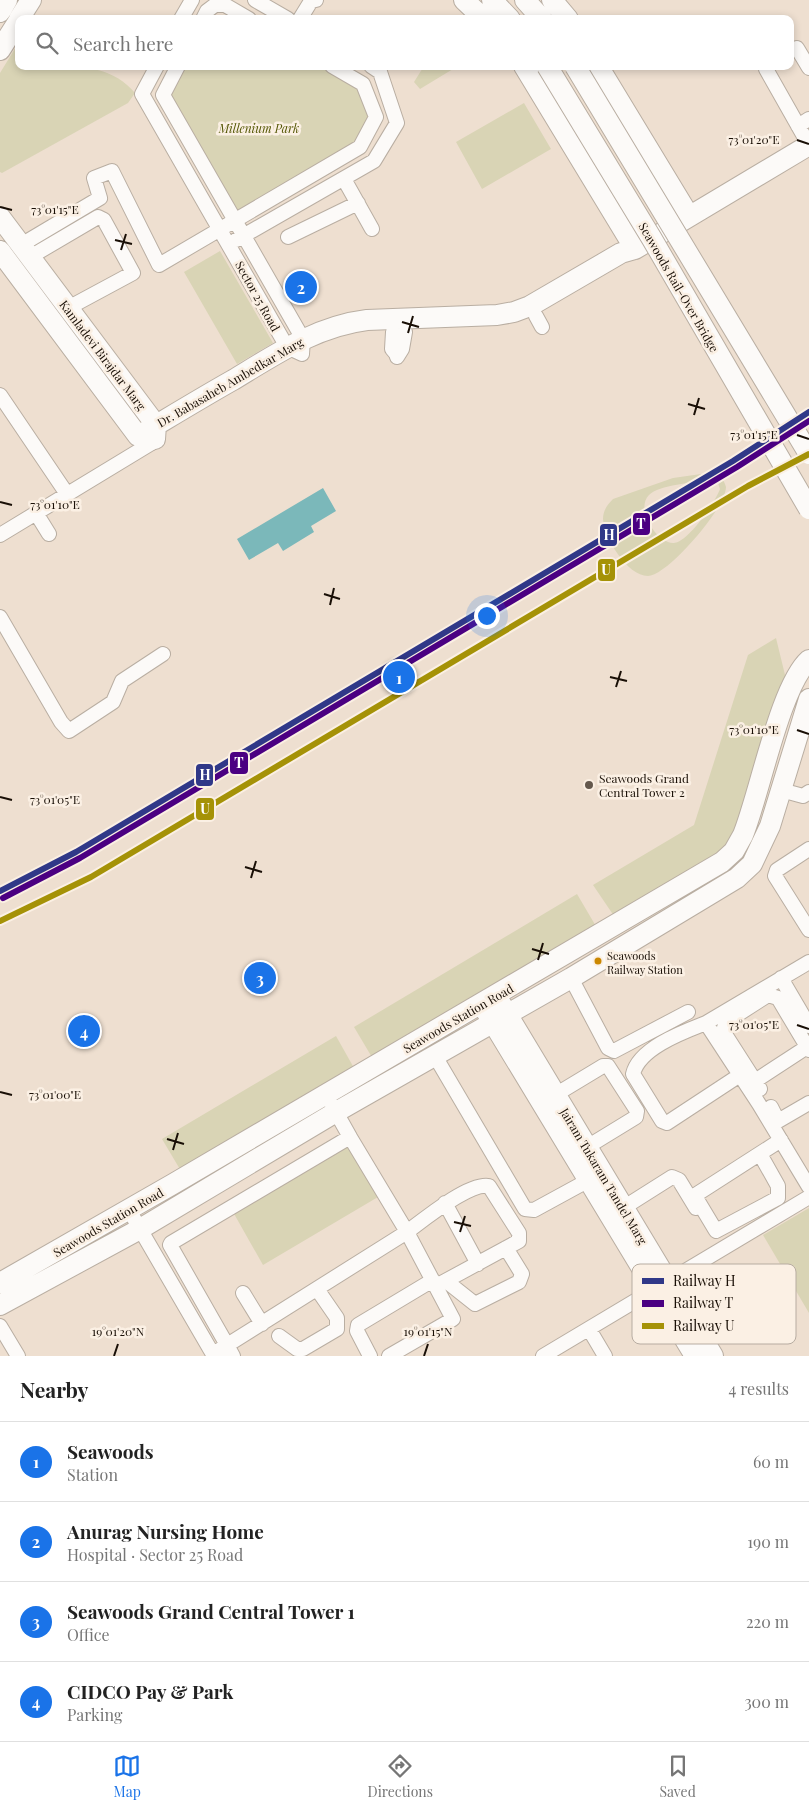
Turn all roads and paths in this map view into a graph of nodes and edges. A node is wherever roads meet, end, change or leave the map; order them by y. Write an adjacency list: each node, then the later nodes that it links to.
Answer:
1 (8, 0): 11 (main road)
2 (31, 0): 12 (main road)
3 (192, 0): 13 (street)
4 (255, 0): 15 (street)
5 (312, 0): 16 (street)
6 (464, 0): 17 (main road)
7 (492, 0): 18 (main road)
8 (525, 0): 19 (main road)
9 (552, 0): 20 (main road)
10 (207, 9): 14 (street)
11 (0, 12)
12 (22, 15)
13 (183, 15)
14 (242, 15)
15 (281, 15)
16 (303, 15)
17 (480, 15)
18 (506, 15)
19 (538, 15)
20 (565, 15)
21 (15, 26): 23 (main road)
22 (797, 48): 24 (street)
23 (0, 50)
24 (809, 68)
25 (155, 70): 35 (street)
26 (176, 70): 36 (street)
27 (339, 70): 37 (street)
28 (377, 70): 34 (street)
29 (526, 70): 50 (main road)
30 (549, 70): 61 (main road, Seawoods Rail-Over Bridge, bridge)
31 (577, 70): 59 (main road, Seawoods Rail-Over Bridge, bridge)
32 (600, 70): 42 (main road)
33 (767, 70): 38 (street)
34 (387, 92): 37 (street); 40 (street)
35 (142, 94): 36 (street); 46 (street, Sector 25 Road)
36 (163, 95): 44 (street, Sector 25 Road)
37 (369, 99): 44 (street)
38 (804, 122): 39 (street)
39 (809, 145): 42 (main road, Dr. Babasaheb Ambedkar Marg)
40 (344, 178): 41 (street); 47 (street)
41 (358, 202): 45 (street); 48 (street)
42 (689, 216): 50 (main road, Dr. Babasaheb Ambedkar Marg)
43 (0, 217): 52 (main road, Kamladevi Birajdar Marg)
44 (235, 221): 46 (street); 47 (street, Sector 25 Road)
45 (372, 229)
46 (220, 230): 49 (street, Sector 25 Road); 52 (street)
47 (244, 236): 49 (street); 55 (street, Sector 25 Road)
48 (288, 237)
49 (229, 244): 55 (street, Sector 25 Road)
50 (635, 249): 54 (main road, Dr. Babasaheb Ambedkar Marg); 55 (main road, Dr. Babasaheb Ambedkar Marg)
51 (0, 251): 58 (main road, Kamladevi Birajdar Marg)
52 (25, 251): 53 (main road, Kamladevi Birajdar Marg); 53 (street)
53 (68, 308): 58 (main road, Kamladevi Birajdar Marg)
54 (399, 332): 55 (main road, Dr. Babasaheb Ambedkar Marg); 56 (street)
55 (297, 347): 58 (main road, Dr. Babasaheb Ambedkar Marg)
56 (397, 356)
57 (0, 396): 60 (street)
58 (146, 439): 60 (street)
59 (809, 454)
60 (67, 494): 62 (street)
61 (809, 509)
62 (36, 513): 63 (street); 64 (street)
63 (49, 534)
64 (0, 535)
65 (0, 617): 66 (street)
66 (163, 654)
67 (806, 662): 76 (main road, Seawoods Station Road)
68 (809, 699): 69 (main road, Seawoods Station Road)
69 (781, 790): 70 (street); 74 (main road, Seawoods Station Road)
70 (807, 797)
71 (809, 849): 72 (street)
72 (809, 930)
73 (809, 962): 75 (street)
74 (571, 978): 77 (main road, Seawoods Station Road); 80 (street)
75 (781, 978): 78 (street); 79 (street)
76 (489, 1000): 77 (main road, Jairam Tukaram Tandel Marg); 85 (main road, Seawoods Station Road)
77 (500, 1019): 82 (main road, Seawoods Station Road); 86 (main road, Jairam Tukaram Tandel Marg); 96 (main road, Jairam Tukaram Tandel Marg)
78 (706, 1023): 80 (street); 83 (street)
79 (809, 1026)
80 (690, 1029): 83 (street)
81 (808, 1048): 84 (street); 84 (street)
82 (435, 1056): 89 (main road, Seawoods Station Road); 96 (street)
83 (740, 1075): 87 (street)
84 (755, 1081): 87 (street)
85 (327, 1095): 89 (street); 101 (main road, Seawoods Station Road)
86 (555, 1095): 93 (main road, Jairam Tukaram Tandel Marg); 93 (street)
87 (763, 1102): 90 (street); 92 (street)
88 (809, 1103): 90 (street)
89 (336, 1112): 91 (street); 103 (main road, Seawoods Station Road)
90 (778, 1121): 95 (street)
91 (350, 1137): 105 (street); 124 (street)
92 (781, 1140): 94 (street); 97 (street)
93 (587, 1147): 100 (main road, Jairam Tukaram Tandel Marg)
94 (760, 1154): 102 (street); 102 (street)
95 (809, 1176)
96 (589, 1180): 109 (main road, Jairam Tukaram Tandel Marg)
97 (809, 1187)
98 (809, 1198): 104 (street)
99 (445, 1203): 105 (street); 106 (street); 108 (street)
100 (623, 1208): 107 (street); 110 (main road, Jairam Tukaram Tandel Marg)
101 (129, 1210): 103 (street); 113 (main road, Seawoods Station Road)
102 (743, 1218): 104 (street)
103 (140, 1229): 117 (main road, Seawoods Station Road); 125 (street)
104 (752, 1231): 107 (street)
105 (406, 1232): 112 (street); 114 (street)
106 (506, 1248): 108 (street); 112 (street)
107 (722, 1249): 111 (street)
108 (478, 1264): 112 (street)
109 (646, 1264)
110 (650, 1264)
111 (697, 1264)
112 (438, 1282): 128 (street); 129 (street)
113 (0, 1283)
114 (317, 1289): 118 (street); 121 (street)
115 (243, 1293): 118 (street)
116 (632, 1303): 120 (street)
117 (0, 1305)
118 (265, 1322): 121 (street); 124 (street)
119 (0, 1326): 126 (street)
120 (589, 1329): 130 (street); 131 (street)
121 (279, 1336): 127 (street)
122 (689, 1344): 132 (main road, Jairam Tukaram Tandel Marg)
123 (704, 1344): 133 (main road, Jairam Tukaram Tandel Marg)
124 (230, 1351): 125 (street)
125 (214, 1355)
126 (18, 1356)
127 (291, 1356)
128 (370, 1356)
129 (389, 1356)
130 (543, 1356)
131 (605, 1356)
132 (695, 1356)
133 (713, 1356)

